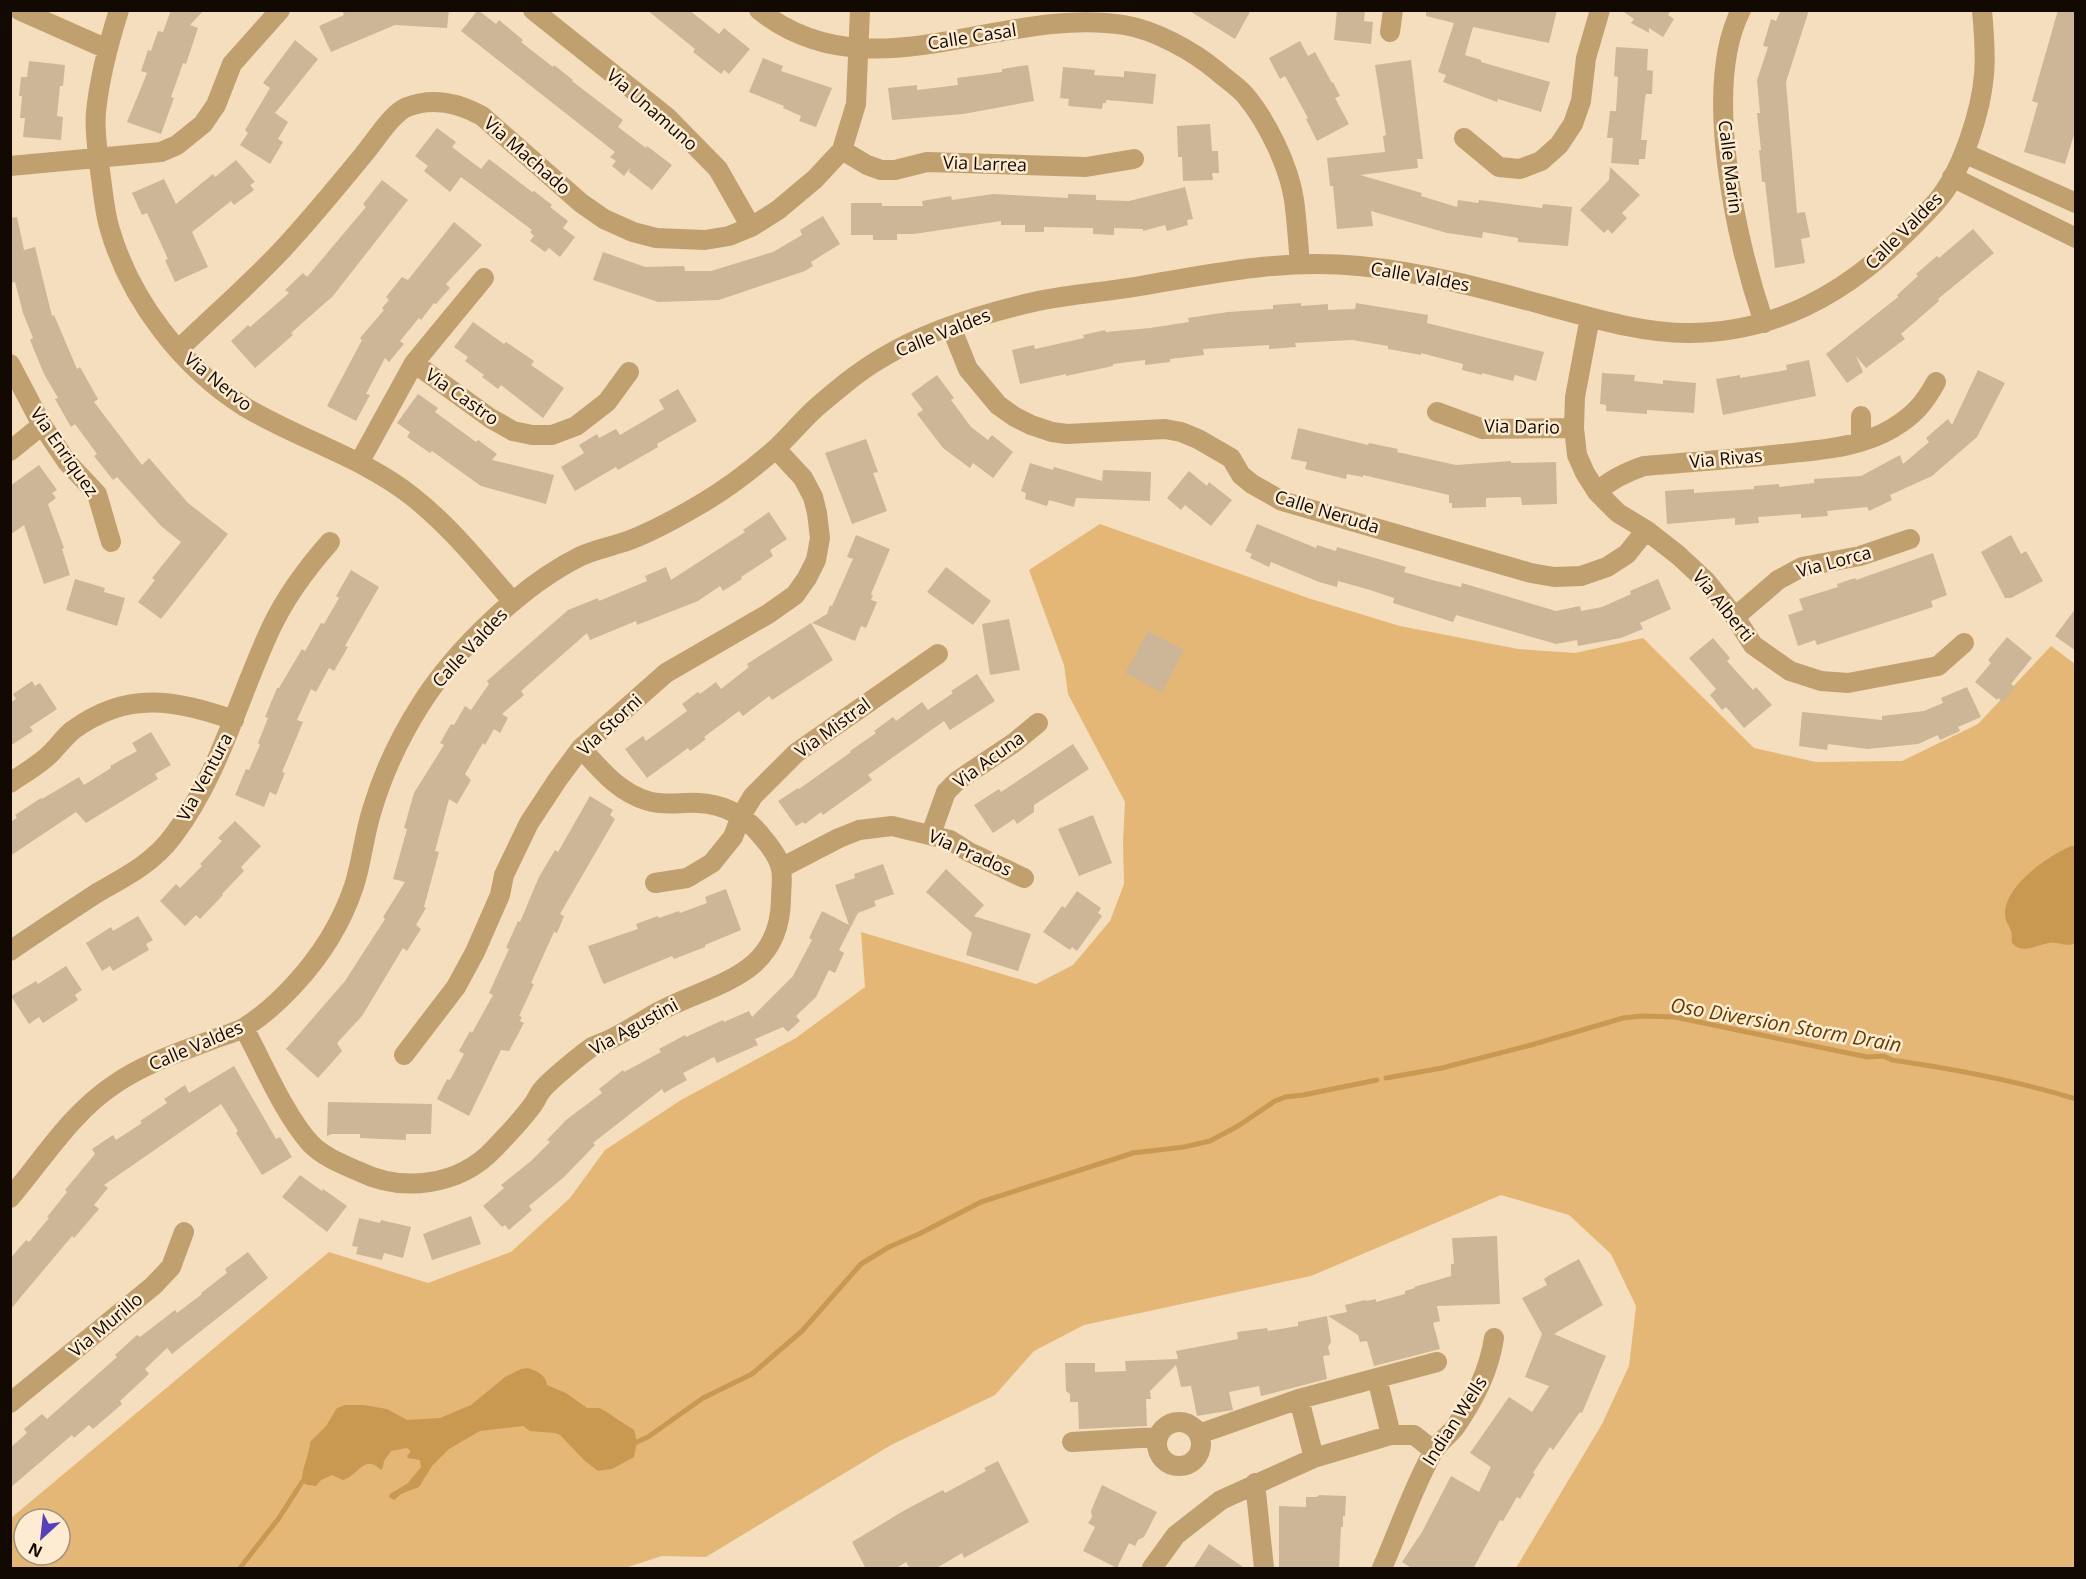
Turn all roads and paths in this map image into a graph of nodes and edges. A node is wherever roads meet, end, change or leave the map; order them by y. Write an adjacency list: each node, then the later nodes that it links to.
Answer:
1 (19, 10): 13 (street)
2 (119, 10): 13 (street)
3 (280, 10): 18 (street)
4 (533, 10): 23 (street, Via Unamuno)
5 (759, 10): 14 (street, Calle Casal)
6 (860, 10): 14 (street, Via Machado)
7 (1393, 10): 12 (street)
8 (1600, 10): 15 (street)
9 (1742, 10): 28 (street, Calle Marin)
10 (1982, 10): 17 (street, Calle Valdes)
11 (1127, 18): 14 (street, Calle Casal); 25 (street, Calle Casal)
12 (1390, 32)
13 (107, 49): 18 (street, Via Nervo)
14 (858, 50): 16 (street, Via Machado)
15 (1464, 138)
16 (842, 150): 19 (street, Via Larrea); 23 (street, Via Machado)
17 (1964, 153): 21 (street, Calle Valdes); 22 (street)
18 (98, 159): 20 (street); 30 (street, Via Nervo)
19 (1134, 159)
20 (10, 166)
21 (1952, 177): 24 (street); 28 (street, Calle Valdes)
22 (2076, 203)
23 (751, 227): 30 (street, Via Machado)
24 (2076, 238)
25 (1300, 264): 27 (street, Calle Valdes); 29 (street, Calle Valdes)
26 (484, 278): 31 (street)
27 (1590, 318): 28 (street, Calle Valdes); 38 (street, Via Alberti)
28 (1764, 323)
29 (951, 327): 40 (street, Calle Valdes); 44 (street, Calle Neruda)
30 (178, 350): 42 (street, Via Nervo)
31 (414, 363): 33 (street, Via Castro); 42 (street)
32 (10, 364): 37 (street, Via Enriquez)
33 (629, 372)
34 (1936, 382): 39 (street, Via Rivas)
35 (1437, 412): 38 (street, Via Dario)
36 (1861, 416): 39 (street)
37 (42, 425): 41 (street); 46 (street, Via Enriquez)
38 (1574, 428): 43 (street, Via Alberti)
39 (1861, 441): 43 (street, Via Rivas)
40 (776, 449): 48 (street, Calle Valdes); 54 (street, Via Storni)
41 (10, 451)
42 (359, 463): 48 (street, Via Nervo)
43 (1597, 492): 44 (street, Via Alberti)
44 (1646, 530): 49 (street, Via Alberti)
45 (1910, 539): 49 (street, Via Lorca)
46 (111, 542)
47 (330, 542): 52 (street, Via Ventura)
48 (513, 602): 62 (street, Calle Valdes)
49 (1735, 616): 50 (street, Via Alberti)
50 (1964, 643)
51 (938, 654): 56 (street, Via Mistral)
52 (234, 720): 55 (street); 61 (street, Via Ventura)
53 (1038, 723): 57 (street, Via Acuna)
54 (581, 748): 56 (street, Via Agustini); 63 (street, Via Storni)
55 (10, 783)
56 (741, 816): 58 (street, Via Agustini); 60 (street, Via Mistral)
57 (931, 834): 58 (street, Via Prados); 59 (street, Via Prados)
58 (781, 868): 62 (street, Via Agustini)
59 (1024, 878)
60 (656, 884)
61 (10, 951)
62 (244, 1028): 64 (street, Calle Valdes)
63 (404, 1055)
64 (10, 1198)
65 (184, 1232): 70 (street, Via Murillo)
66 (1494, 1338): 75 (street, Indian Wells)
67 (1437, 1362): 68 (street)
68 (1377, 1378): 69 (street); 72 (street)
69 (1299, 1399): 71 (street); 76 (street)
70 (10, 1403)
71 (1199, 1434): 73 (street); 73 (street)
72 (1391, 1435): 75 (street); 76 (street)
73 (1157, 1437): 74 (street)
74 (1072, 1442)
75 (1434, 1450): 80 (street, Indian Wells)
76 (1314, 1458): 77 (street)
77 (1255, 1483): 78 (street); 79 (street)
78 (1152, 1569)
79 (1264, 1569)
80 (1382, 1569)

